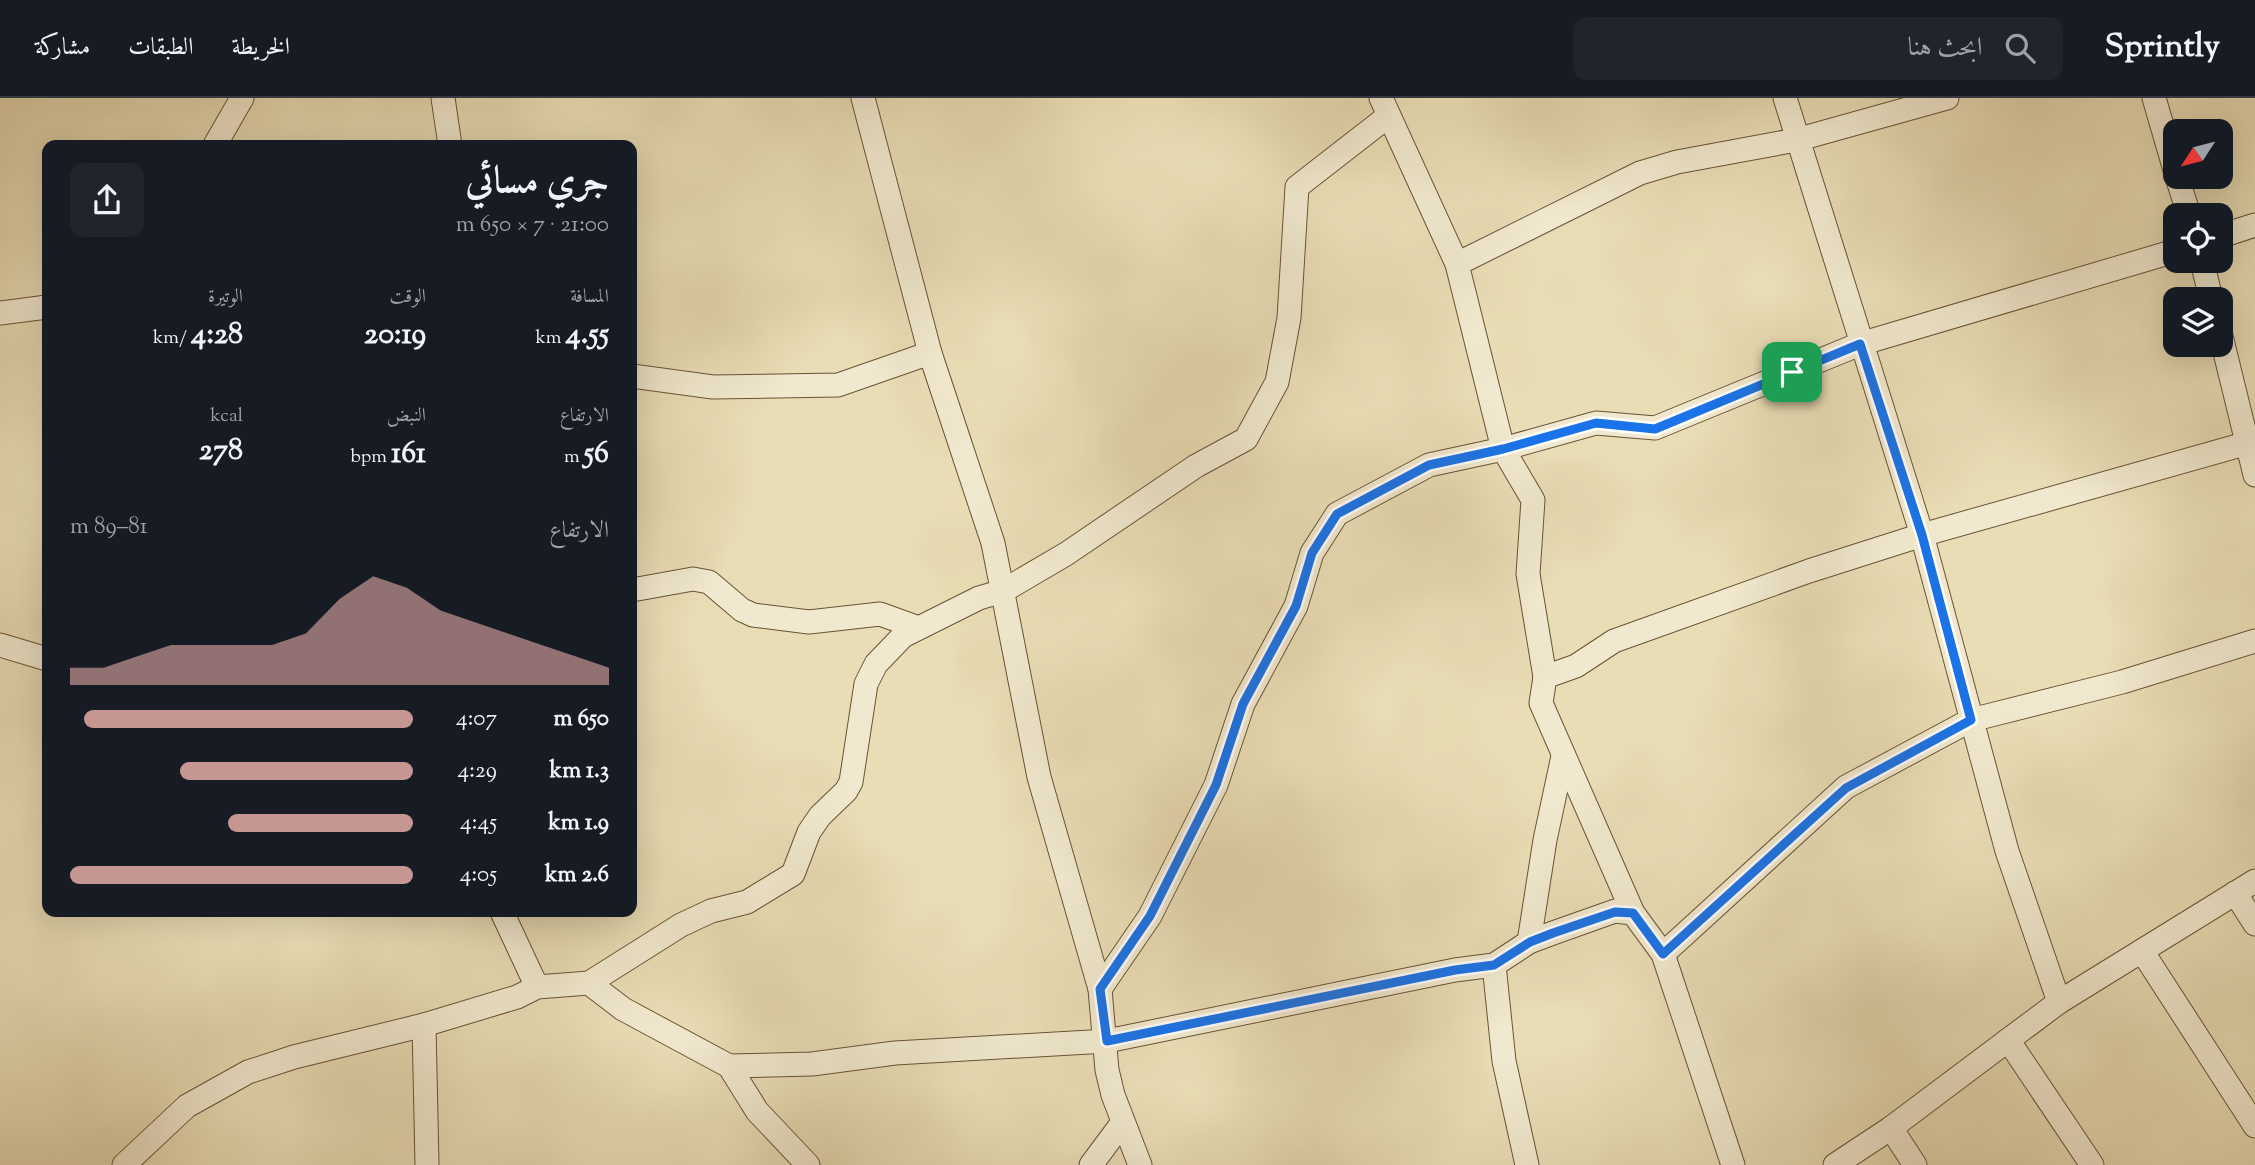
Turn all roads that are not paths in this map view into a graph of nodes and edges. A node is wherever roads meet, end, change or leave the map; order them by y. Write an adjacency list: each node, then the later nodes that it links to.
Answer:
1 (242, 98): 9 (street)
2 (443, 98): 10 (street)
3 (863, 98): 19 (street)
4 (1785, 98): 11 (street)
5 (1947, 98): 11 (street)
6 (2154, 98): 8 (street)
7 (1384, 107): 15 (street); 27 (street)
8 (2163, 129)
9 (218, 140)
10 (449, 140)
11 (1796, 140): 15 (street); 18 (street)
12 (2255, 225): 13 (street)
13 (2233, 232)
14 (2163, 255): 18 (street)
15 (1457, 264): 23 (street)
16 (42, 308): 17 (street)
17 (0, 313)
18 (1860, 344): 23 (street); 25 (street)
19 (930, 353): 21 (street); 27 (street)
20 (2227, 357): 22 (street)
21 (637, 377)
22 (2251, 442): 24 (street); 25 (street)
23 (1503, 449): 32 (street); 46 (street)
24 (2255, 475)
25 (1922, 535): 32 (street); 33 (street)
26 (637, 589): 28 (street)
27 (1003, 591): 28 (street); 46 (street)
28 (916, 627): 44 (street)
29 (2255, 641): 33 (street)
30 (0, 645): 31 (street)
31 (42, 658)
32 (1545, 677): 34 (street)
33 (1971, 720): 42 (street); 47 (street)
34 (1564, 755): 37 (street); 40 (street)
35 (2255, 881): 36 (street)
36 (2235, 893): 39 (street); 41 (street)
37 (1633, 913): 40 (street); 42 (street)
38 (504, 917): 45 (street)
39 (2255, 924)
40 (1530, 942): 43 (street)
41 (2142, 951): 47 (street); 53 (street)
42 (1663, 954): 61 (street)
43 (1494, 965): 50 (street); 60 (street)
44 (589, 984): 45 (street); 51 (street)
45 (537, 987): 48 (street)
46 (1100, 989): 50 (street)
47 (2059, 1002): 49 (street)
48 (424, 1025): 55 (street); 56 (street)
49 (2008, 1040): 54 (street); 64 (street)
50 (1107, 1041): 51 (street); 52 (street)
51 (729, 1066): 57 (street)
52 (1123, 1122): 58 (street); 59 (street)
53 (2255, 1126)
54 (1891, 1128): 62 (street); 63 (street)
55 (124, 1165)
56 (428, 1165)
57 (808, 1165)
58 (1091, 1165)
59 (1140, 1165)
60 (1527, 1165)
61 (1733, 1165)
62 (1835, 1165)
63 (1915, 1165)
64 (2092, 1165)

